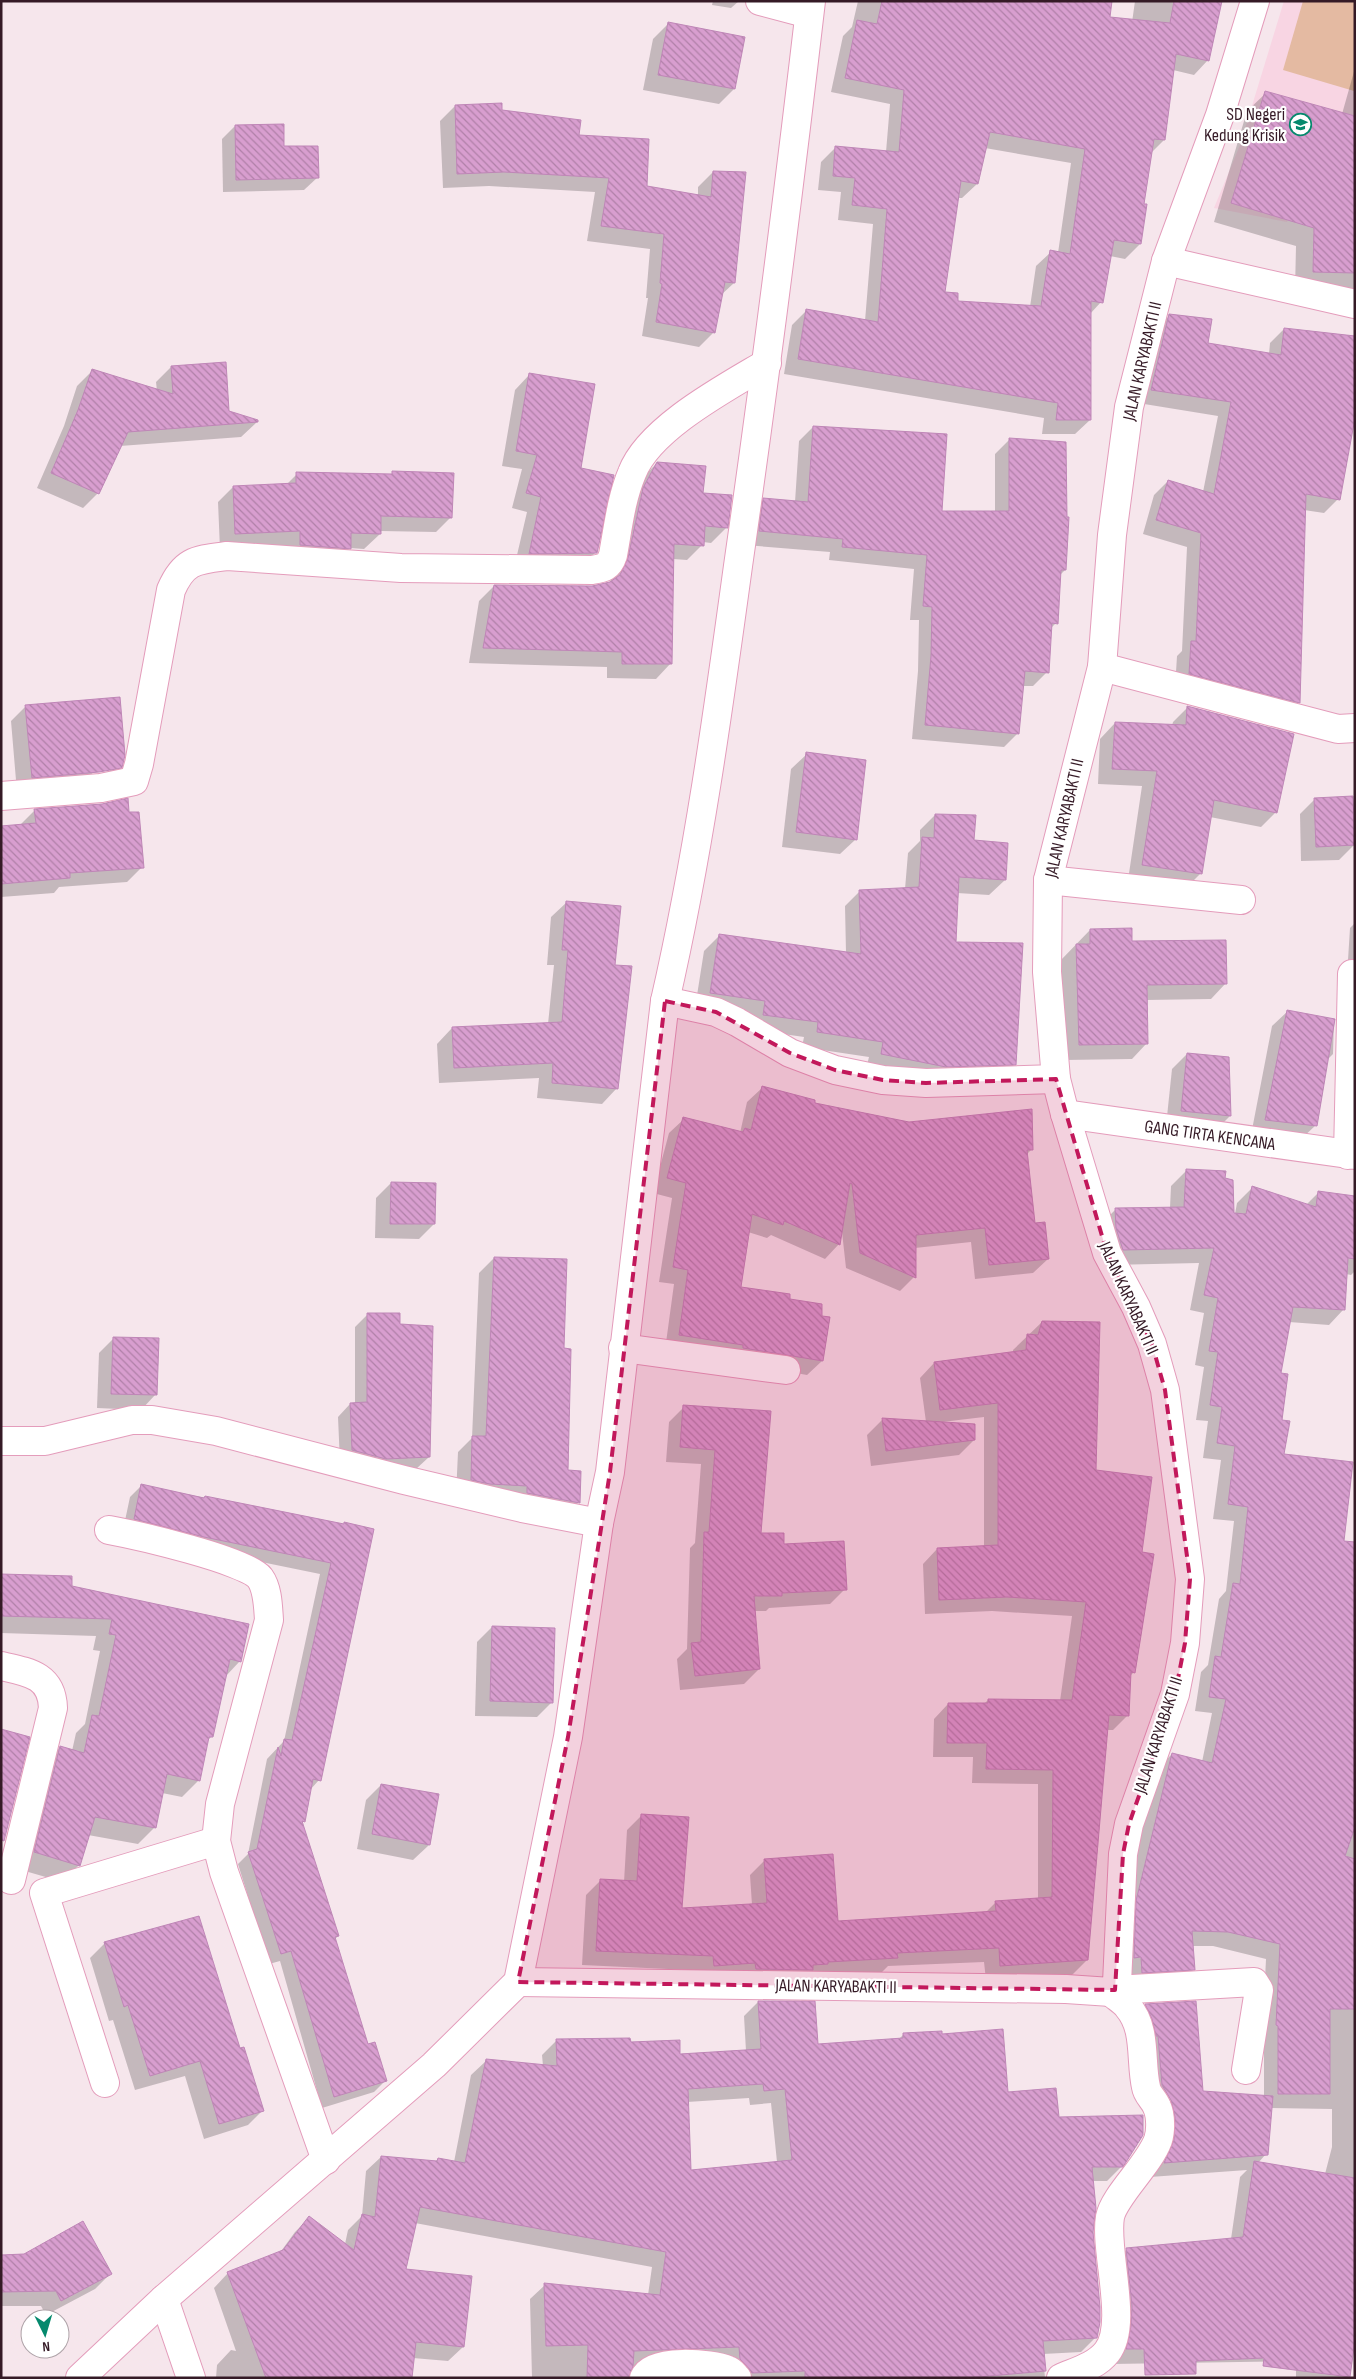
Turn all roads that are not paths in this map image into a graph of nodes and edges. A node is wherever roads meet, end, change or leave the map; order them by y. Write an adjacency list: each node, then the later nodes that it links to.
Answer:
1 (760, 1): 3 (street)
2 (1255, 1): 4 (street, JALAN KARYABAKTI II)
3 (810, 8): 6 (street)
4 (1166, 261): 5 (street); 7 (street, JALAN KARYABAKTI II)
5 (1355, 304)
6 (767, 363): 9 (street); 13 (street)
7 (1102, 667): 8 (street); 10 (street, JALAN KARYABAKTI II)
8 (1355, 728)
9 (1, 796)
10 (1048, 880): 11 (street); 14 (street, JALAN KARYABAKTI II)
11 (1241, 900)
12 (1352, 974): 16 (street)
13 (665, 1001): 14 (street); 17 (street)
14 (1056, 1078): 15 (street, JALAN KARYABAKTI II)
15 (1065, 1114): 16 (street, GANG TIRTA KENCANA); 27 (street, JALAN KARYABAKTI II)
16 (1351, 1155)
17 (623, 1348): 18 (street); 20 (street)
18 (786, 1370)
19 (1, 1441): 20 (street)
20 (599, 1523): 26 (street)
21 (110, 1530): 23 (street)
22 (1, 1666): 24 (street)
23 (216, 1841): 25 (street); 30 (street)
24 (6, 1878): 25 (street)
25 (44, 1894): 29 (street)
26 (518, 1982): 27 (street, JALAN KARYABAKTI II); 30 (street)
27 (1113, 1991): 28 (street); 36 (street)
28 (1246, 2070)
29 (105, 2083)
30 (326, 2160): 31 (street)
31 (164, 2299): 32 (street); 33 (street)
32 (82, 2377)
33 (191, 2378)
34 (644, 2378): 35 (street)
35 (737, 2378)
36 (1061, 2378)

